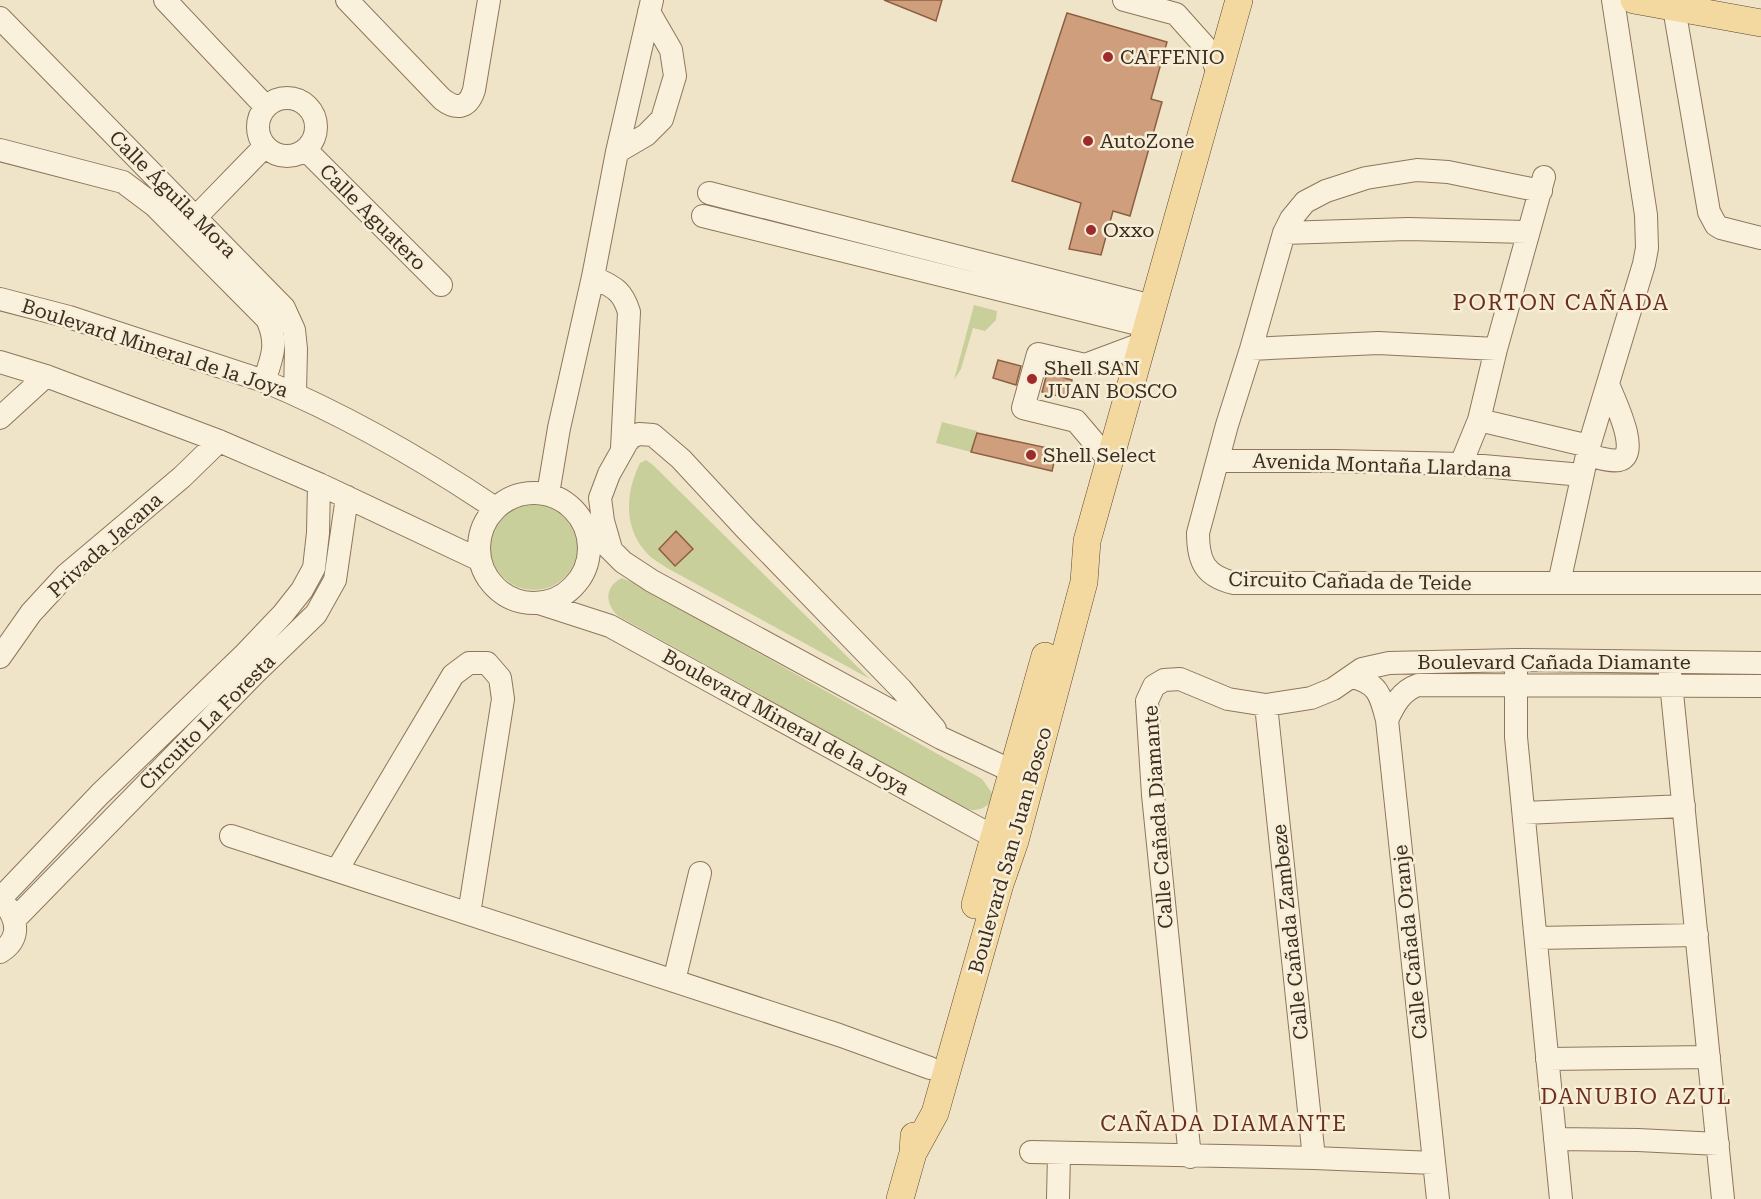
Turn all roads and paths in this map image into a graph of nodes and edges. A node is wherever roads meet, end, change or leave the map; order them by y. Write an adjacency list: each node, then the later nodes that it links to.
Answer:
1 (165, 0): 13 (street)
2 (347, 0): 3 (street)
3 (489, 0)
4 (1124, 0): 12 (street)
5 (1239, 0): 12 (main road, Boulevard San Juan Bosco)
6 (1613, 0): 35 (street)
7 (1634, 0): 8 (main road)
8 (1678, 4): 11 (main road); 25 (street)
9 (651, 6): 17 (street); 17 (street)
10 (0, 18): 18 (street, Calle Águila Mora)
11 (1761, 23)
12 (1218, 72): 29 (main road, Boulevard San Juan Bosco)
13 (266, 107): 14 (street); 16 (street)
14 (265, 146): 16 (street); 22 (street)
15 (0, 150): 19 (street, Calle Águila Mora)
16 (306, 150): 27 (street, Calle Aguatero)
17 (617, 152): 26 (street)
18 (140, 161): 19 (street); 22 (street, Calle Águila Mora)
19 (123, 182): 34 (street, Calle Águila Mora)
20 (709, 193): 29 (street)
21 (704, 216): 29 (street)
22 (196, 217): 36 (street, Calle Águila Mora)
23 (1528, 232): 24 (street); 24 (street, Circuito Cañada de Teide); 31 (street, Circuito Cañada de Teide)
24 (1284, 233): 30 (street, Circuito Cañada de Teide)
25 (1761, 238)
26 (593, 277): 40 (street); 46 (street)
27 (441, 285)
28 (0, 299): 34 (street, Boulevard Mineral de la Joya)
29 (1146, 326): 42 (main road, Boulevard San Juan Bosco); 42 (street)
30 (1251, 349): 31 (street); 43 (street, Circuito Cañada de Teide)
31 (1496, 349): 38 (street, Circuito Cañada de Teide)
32 (0, 362): 33 (street)
33 (46, 376): 37 (street); 39 (street)
34 (264, 381): 36 (street, Boulevard Mineral de la Joya)
35 (1608, 384): 41 (street); 41 (street)
36 (295, 393): 48 (street, Boulevard Mineral de la Joya)
37 (0, 418)
38 (1479, 420): 41 (street); 44 (street, Circuito Cañada de Teide)
39 (219, 441): 45 (street); 55 (street, Privada Jacana)
40 (622, 448): 50 (street); 66 (street)
41 (1586, 459): 44 (street, Avenida Montaña Llardana); 52 (street)
42 (1109, 460): 67 (main road, Boulevard San Juan Bosco)
43 (1219, 461): 44 (street, Avenida Montaña Llardana); 52 (street, Circuito Cañada de Teide)
44 (1461, 464)
45 (319, 484): 47 (street); 59 (street, Circuito La Foresta)
46 (548, 494): 48 (street); 49 (street)
47 (347, 497): 51 (street); 59 (street, Circuito La Foresta)
48 (495, 508): 51 (street)
49 (582, 521): 50 (street); 54 (street)
50 (611, 550): 66 (street)
51 (480, 560): 54 (street)
52 (1559, 583): 53 (street, Circuito Cañada de Teide)
53 (1761, 583)
54 (539, 603): 73 (street, Boulevard Mineral de la Joya)
55 (0, 657)
56 (1516, 660): 57 (street, Boulevard Cañada Diamante); 60 (street, Boulevard Cañada Diamante); 61 (street)
57 (1669, 663): 58 (street, Boulevard Cañada Diamante); 62 (street)
58 (1761, 663)
59 (249, 664): 68 (street, Circuito La Foresta); 70 (street, Circuito La Foresta)
60 (1351, 677): 64 (street, Calle Cañada Diamante); 65 (street, Calle Cañada Oranje)
61 (1516, 684): 62 (street, Boulevard Cañada Diamante); 65 (street, Boulevard Cañada Diamante); 71 (street)
62 (1671, 686): 63 (street, Boulevard Cañada Diamante); 69 (street)
63 (1761, 686)
64 (1266, 705): 90 (street, Calle Cañada Diamante); 91 (street, Calle Cañada Zambeze)
65 (1387, 720): 92 (street, Calle Cañada Oranje)
66 (941, 738): 67 (street)
67 (1021, 775): 73 (main road, Boulevard San Juan Bosco); 73 (street)
68 (100, 794): 70 (street); 76 (street, Circuito La Foresta)
69 (1684, 806): 71 (street); 78 (street)
70 (118, 812): 76 (street, Circuito La Foresta)
71 (1524, 813): 79 (street)
72 (231, 836): 74 (street)
73 (1004, 839): 84 (main road, Boulevard San Juan Bosco); 88 (main road, Boulevard San Juan Bosco)
74 (337, 870): 77 (street); 77 (street)
75 (700, 873): 81 (street)
76 (5, 907): 80 (street)
77 (469, 914): 81 (street)
78 (1697, 935): 79 (street); 82 (street)
79 (1536, 938): 83 (street)
80 (0, 952)
81 (674, 981): 84 (street)
82 (1709, 1058): 83 (street); 86 (street)
83 (1548, 1059): 85 (street)
84 (930, 1068): 88 (main road, Boulevard San Juan Bosco)
85 (1555, 1139): 86 (street); 96 (street)
86 (1718, 1144): 97 (street)
87 (1032, 1152): 89 (street)
88 (913, 1153): 93 (main road, Boulevard San Juan Bosco)
89 (1059, 1154): 90 (street); 94 (street)
90 (1190, 1157): 91 (street)
91 (1314, 1158): 92 (street)
92 (1434, 1163): 95 (street, Calle Cañada Oranje)
93 (900, 1199)
94 (1058, 1199)
95 (1438, 1199)
96 (1561, 1199)
97 (1723, 1199)

